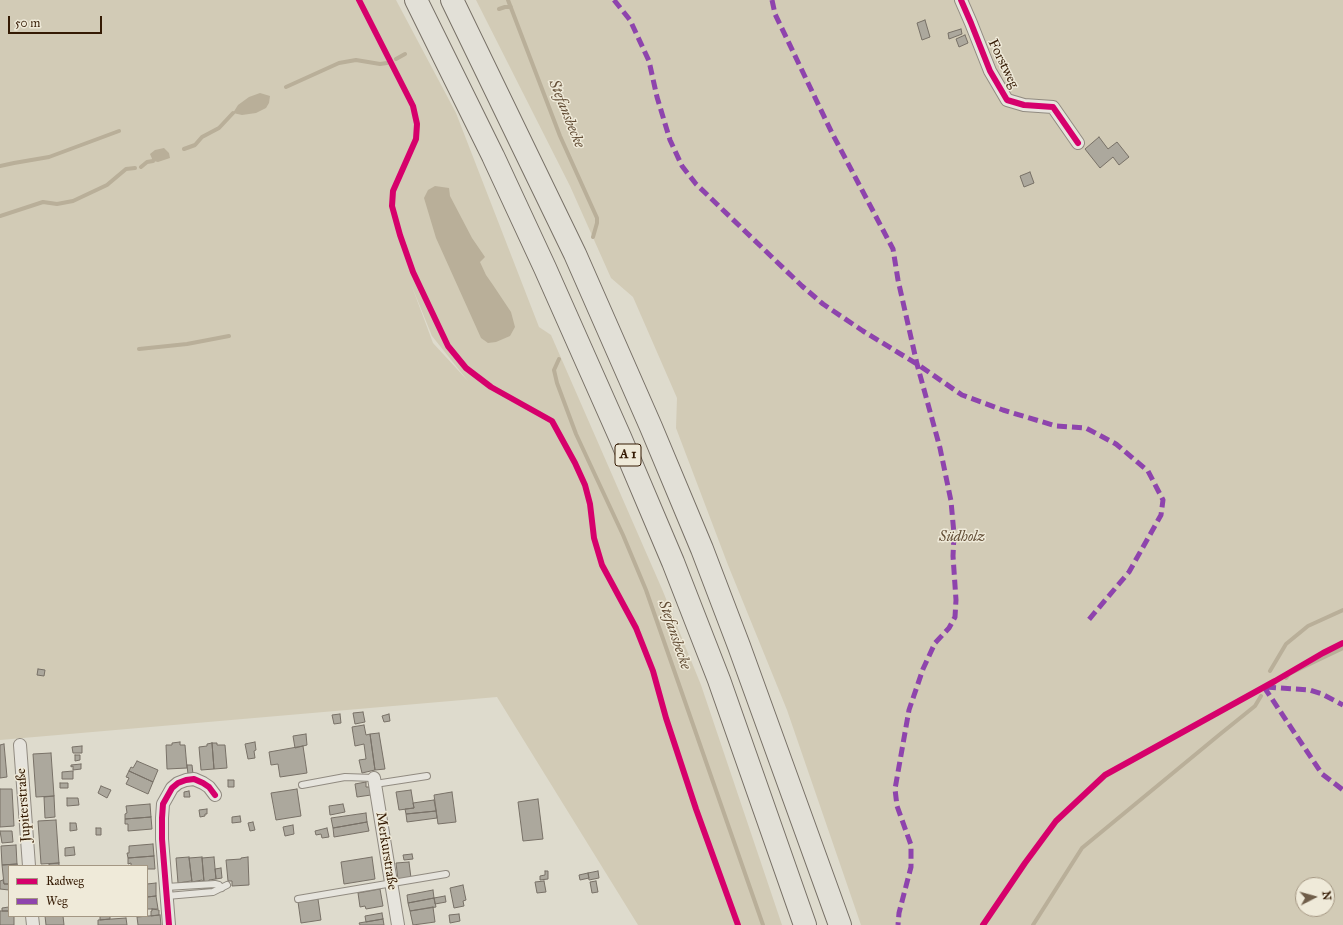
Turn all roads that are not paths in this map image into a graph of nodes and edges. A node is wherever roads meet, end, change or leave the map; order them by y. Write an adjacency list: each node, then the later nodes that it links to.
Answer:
1 (416, 0): 18 (highway, A 1)
2 (452, 0): 19 (highway, A 1)
3 (961, 0): 4 (street, Forstweg)
4 (1078, 143)
5 (20, 745): 10 (street, Jupiterstraße)
6 (427, 776): 7 (lane)
7 (374, 781): 8 (lane); 13 (street, Merkurstraße)
8 (302, 785)
9 (215, 795): 14 (street)
10 (29, 865)
11 (446, 874): 13 (lane)
12 (222, 884): 14 (lane)
13 (391, 884): 15 (lane); 17 (street, Merkurstraße)
14 (166, 891): 16 (street)
15 (298, 899)
16 (169, 925)
17 (398, 925)
18 (805, 925)
19 (840, 925)

